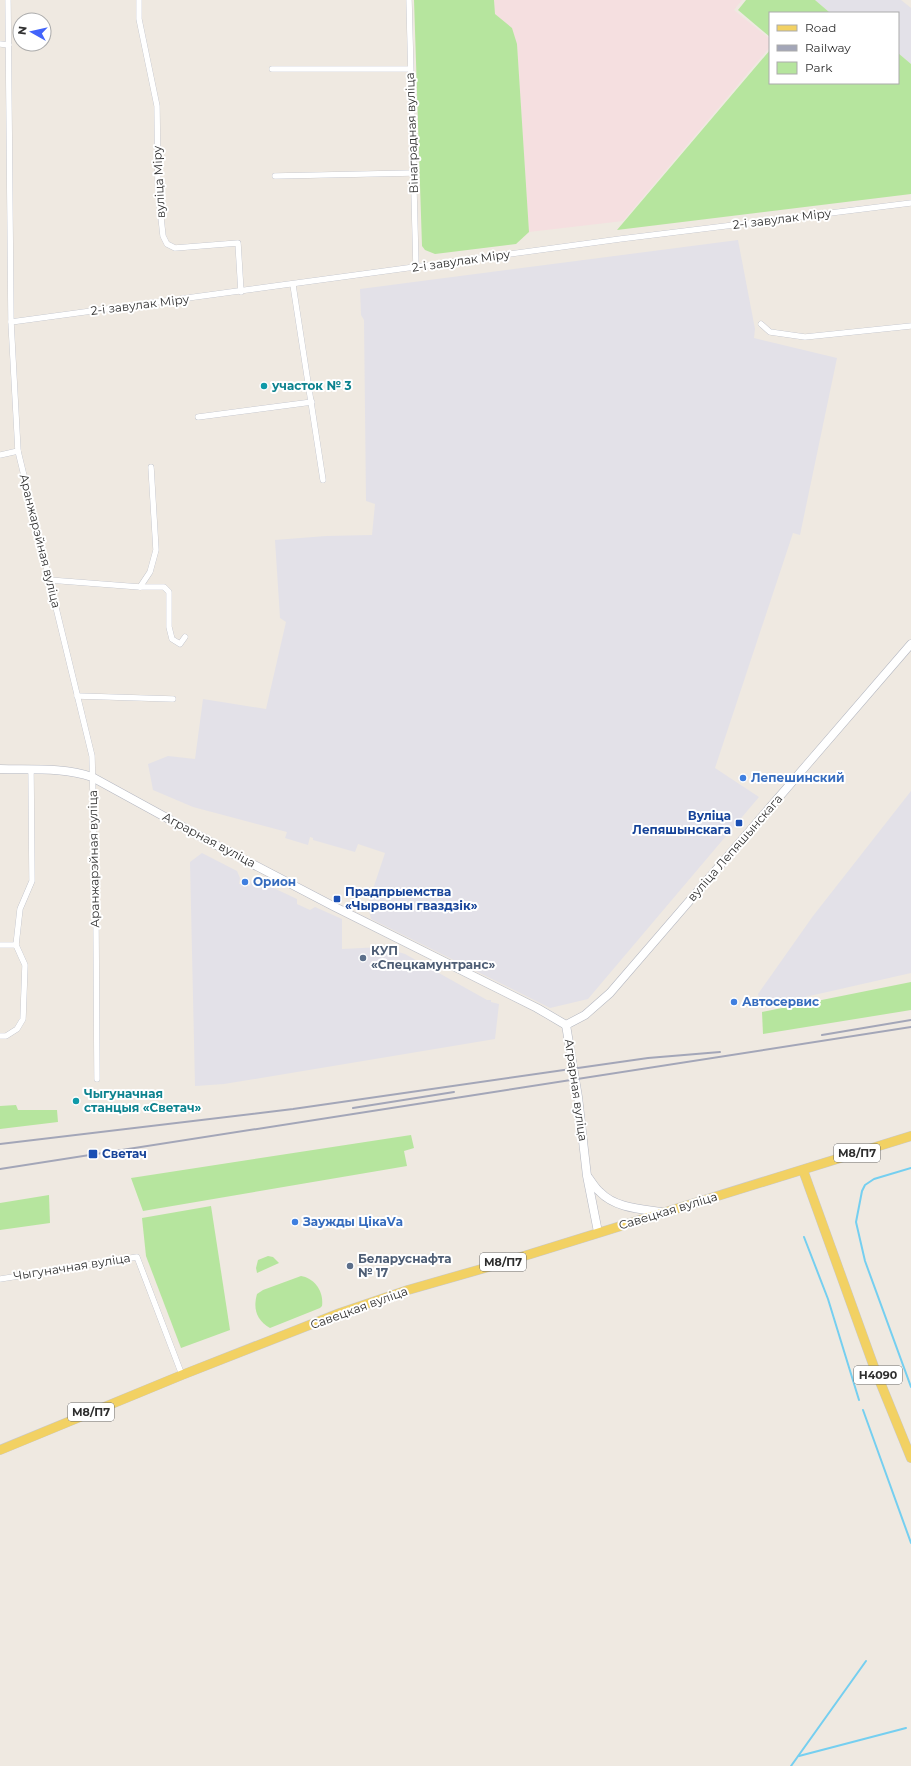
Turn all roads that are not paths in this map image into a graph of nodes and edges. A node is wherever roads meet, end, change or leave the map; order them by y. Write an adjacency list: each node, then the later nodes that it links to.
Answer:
1 (8, 0): 5 (street, Аранжарэйная вуліца)
2 (139, 0): 13 (street, вуліца Міру)
3 (409, 0): 7 (street, Вінаградная вуліца)
4 (0, 44): 5 (street)
5 (9, 45): 14 (street, Аранжарэйная вуліца)
6 (272, 69): 7 (street)
7 (410, 69): 8 (street, Вінаградная вуліца)
8 (413, 173): 9 (street); 11 (street, Вінаградная вуліца)
9 (275, 176)
10 (911, 203): 11 (street, 2-і завулак Міру)
11 (416, 267): 12 (street, 2-і завулак Міру)
12 (293, 285): 13 (street, 2-і завулак Міру); 17 (street)
13 (241, 292): 14 (street, 2-і завулак Міру)
14 (11, 322): 19 (street, Аранжарэйная вуліца)
15 (761, 324): 16 (street)
16 (911, 326)
17 (312, 402): 18 (street); 22 (street)
18 (198, 417)
19 (18, 450): 20 (street); 23 (street, Аранжарэйная вуліца)
20 (0, 456)
21 (151, 467): 24 (street)
22 (323, 480)
23 (49, 580): 24 (street); 27 (street, Аранжарэйная вуліца)
24 (140, 587): 25 (street)
25 (185, 637)
26 (911, 644): 34 (street, вуліца Лепяшынскага)
27 (77, 696): 28 (street); 31 (street, Аранжарэйная вуліца)
28 (173, 699)
29 (0, 769): 30 (street, Аграрная вуліца)
30 (31, 770): 31 (street, Аграрная вуліца); 33 (street)
31 (92, 777): 34 (street, Аграрная вуліца); 36 (street, Аранжарэйная вуліца)
32 (0, 945): 33 (street)
33 (16, 945): 35 (street)
34 (566, 1025): 39 (street, Аграрная вуліца)
35 (0, 1036)
36 (97, 1079)
37 (911, 1136): 38 (main road, Савецкая вуліца / М8/П7)
38 (803, 1170): 40 (main road, Савецкая вуліца / М8/П7); 45 (main road, Н4090)
39 (587, 1176): 40 (street); 41 (street, Аграрная вуліца)
40 (662, 1212): 41 (main road, Савецкая вуліца / М8/П7)
41 (598, 1232): 43 (main road, Савецкая вуліца / М8/П7)
42 (0, 1279): 43 (street, Чыгуначная вуліца)
43 (182, 1375): 44 (main road, Савецкая вуліца / М8/П7)
44 (0, 1450)
45 (911, 1458)

